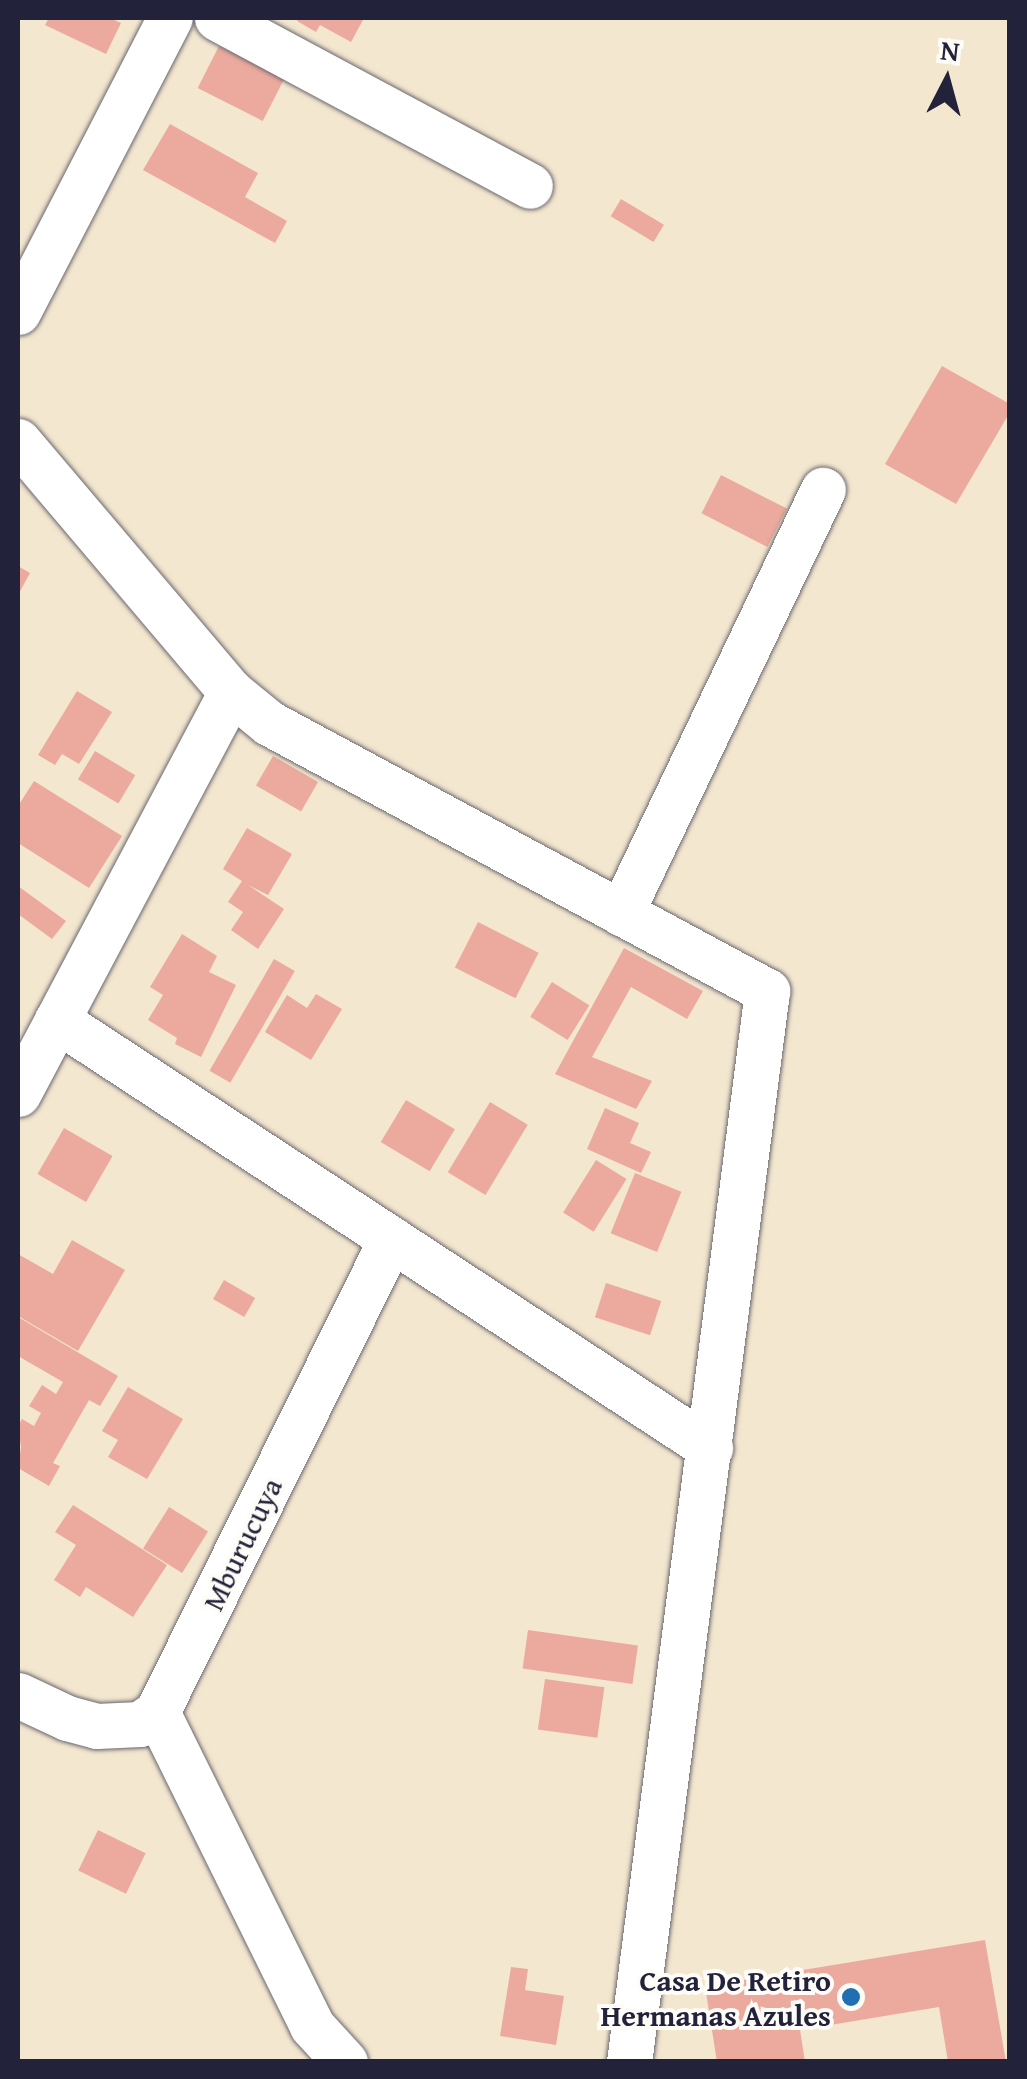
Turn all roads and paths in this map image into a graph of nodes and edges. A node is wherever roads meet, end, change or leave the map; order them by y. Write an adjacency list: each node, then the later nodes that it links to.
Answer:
1 (170, 18): 4 (street)
2 (217, 18): 3 (street)
3 (530, 186)
4 (18, 312)
5 (18, 441): 7 (street)
6 (823, 490): 8 (street)
7 (230, 692): 8 (street); 9 (street)
8 (621, 913): 12 (street)
9 (57, 1020): 10 (street); 11 (street)
10 (18, 1094)
11 (391, 1239): 12 (street); 14 (street, Mburucuya)
12 (710, 1448): 16 (street)
13 (18, 1695): 14 (street)
14 (157, 1712): 15 (street)
15 (346, 2062)
16 (629, 2062)

